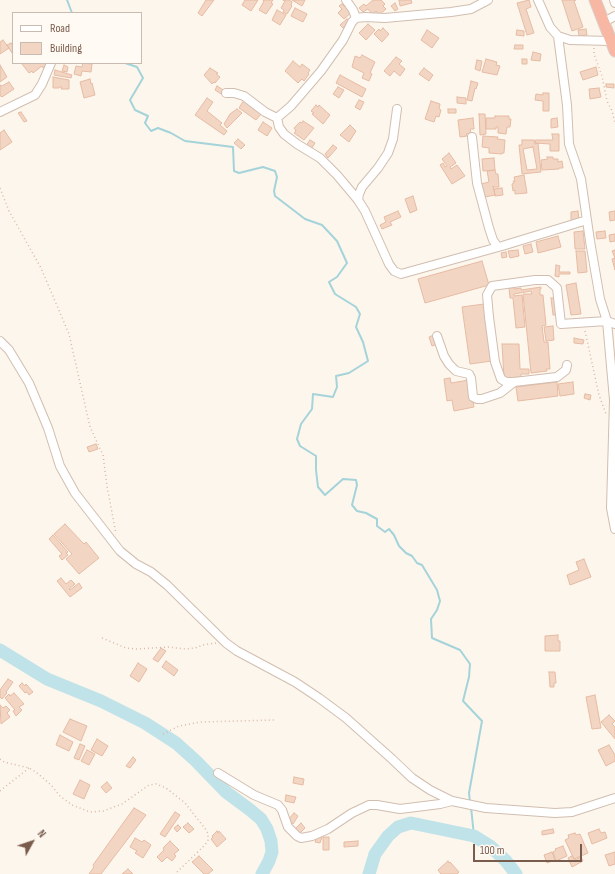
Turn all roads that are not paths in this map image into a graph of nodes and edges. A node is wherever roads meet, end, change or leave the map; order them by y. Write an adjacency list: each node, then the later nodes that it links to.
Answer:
1 (346, 0): 8 (street)
2 (488, 0): 8 (street)
3 (538, 0): 10 (street)
4 (595, 0): 9 (highway)
5 (614, 0): 6 (street)
6 (615, 3)
7 (615, 16): 9 (street)
8 (356, 18): 16 (street)
9 (604, 22): 11 (highway)
10 (558, 36): 11 (street); 19 (street)
11 (613, 46)
12 (51, 64): 15 (street)
13 (226, 93): 16 (street)
14 (397, 109): 18 (street)
15 (0, 112)
16 (277, 118): 18 (street)
17 (472, 137): 20 (street)
18 (358, 200): 20 (street)
19 (587, 220): 20 (street); 21 (street)
20 (497, 246)
21 (607, 321): 22 (street); 26 (street); 27 (street)
22 (615, 324)
23 (437, 336): 26 (street)
24 (0, 340): 30 (street)
25 (567, 365): 26 (street)
26 (514, 382)
27 (615, 530)
28 (218, 773): 30 (street)
29 (615, 798): 30 (street)
30 (455, 802)

